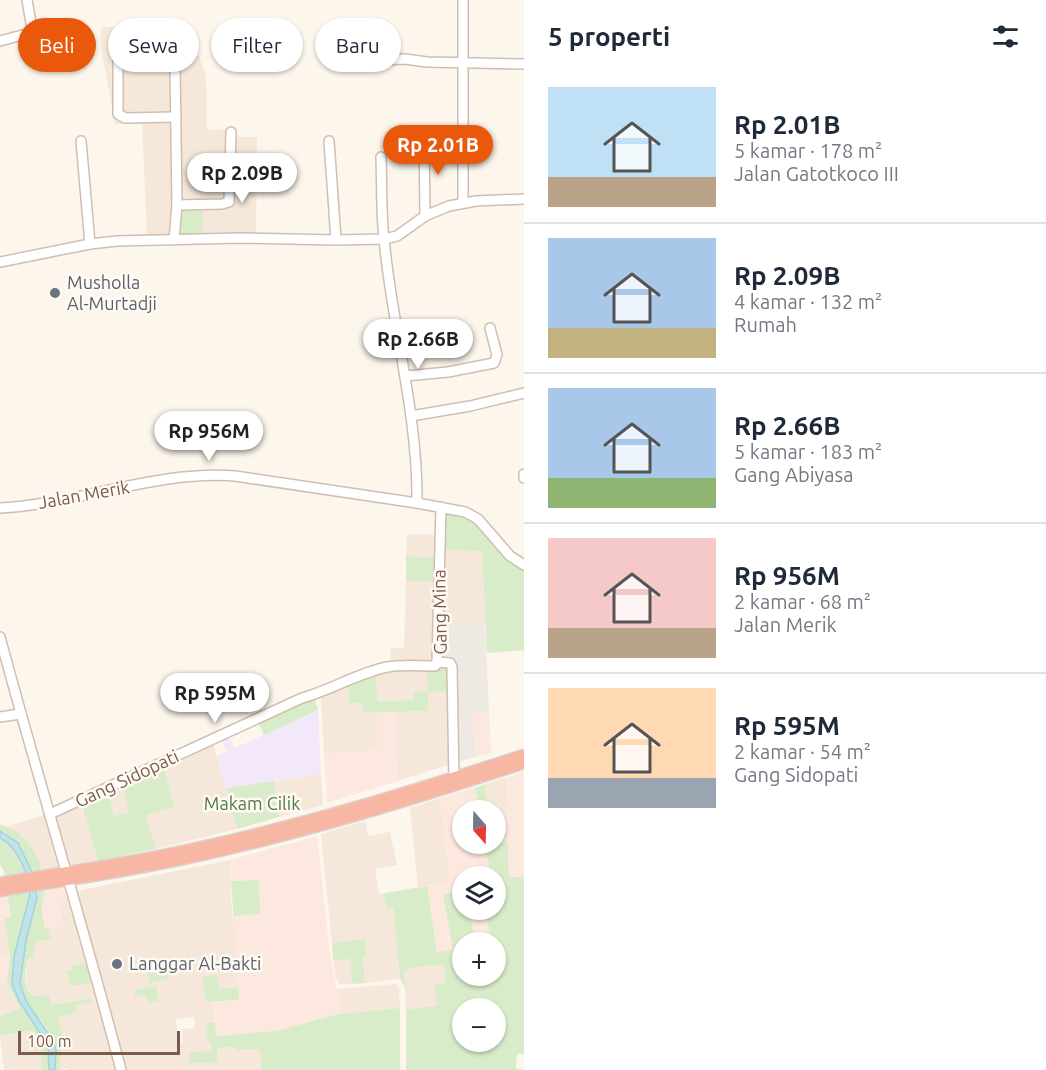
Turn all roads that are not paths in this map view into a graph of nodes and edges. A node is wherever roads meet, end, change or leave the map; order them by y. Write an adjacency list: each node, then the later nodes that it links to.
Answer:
1 (27, 0): 3 (street)
2 (462, 0): 5 (street)
3 (0, 41)
4 (401, 58): 5 (street)
5 (462, 63): 6 (street); 16 (street)
6 (524, 64)
7 (118, 72): 9 (street)
8 (175, 72): 9 (street)
9 (176, 117): 17 (street)
10 (231, 132): 17 (street)
11 (424, 138): 18 (street)
12 (81, 141): 22 (street)
13 (329, 141): 21 (street)
14 (381, 157): 19 (street)
15 (524, 199): 16 (street)
16 (463, 202): 18 (street)
17 (177, 205): 20 (street)
18 (425, 216): 19 (street)
19 (384, 239): 21 (street); 25 (street)
20 (174, 240): 21 (street); 22 (street)
21 (336, 240)
22 (90, 244): 23 (street)
23 (0, 262)
24 (490, 328): 25 (street)
25 (405, 376): 27 (street)
26 (524, 393): 27 (street)
27 (411, 416): 30 (street)
28 (524, 474): 29 (street)
29 (524, 478)
30 (417, 502): 31 (street, Jalan Merik); 32 (street, Jalan Merik)
31 (441, 507): 33 (street, Jalan Merik); 35 (street, Gang Mina)
32 (0, 508)
33 (524, 565)
34 (0, 637): 36 (street)
35 (437, 662): 39 (street, Gang Mina); 40 (street, Gang Sidopati)
36 (21, 714): 37 (street); 40 (street)
37 (0, 717)
38 (524, 759): 39 (highway)
39 (454, 781): 41 (highway)
40 (50, 814): 41 (street)
41 (69, 876): 42 (highway); 43 (street)
42 (0, 886)
43 (121, 1070)

